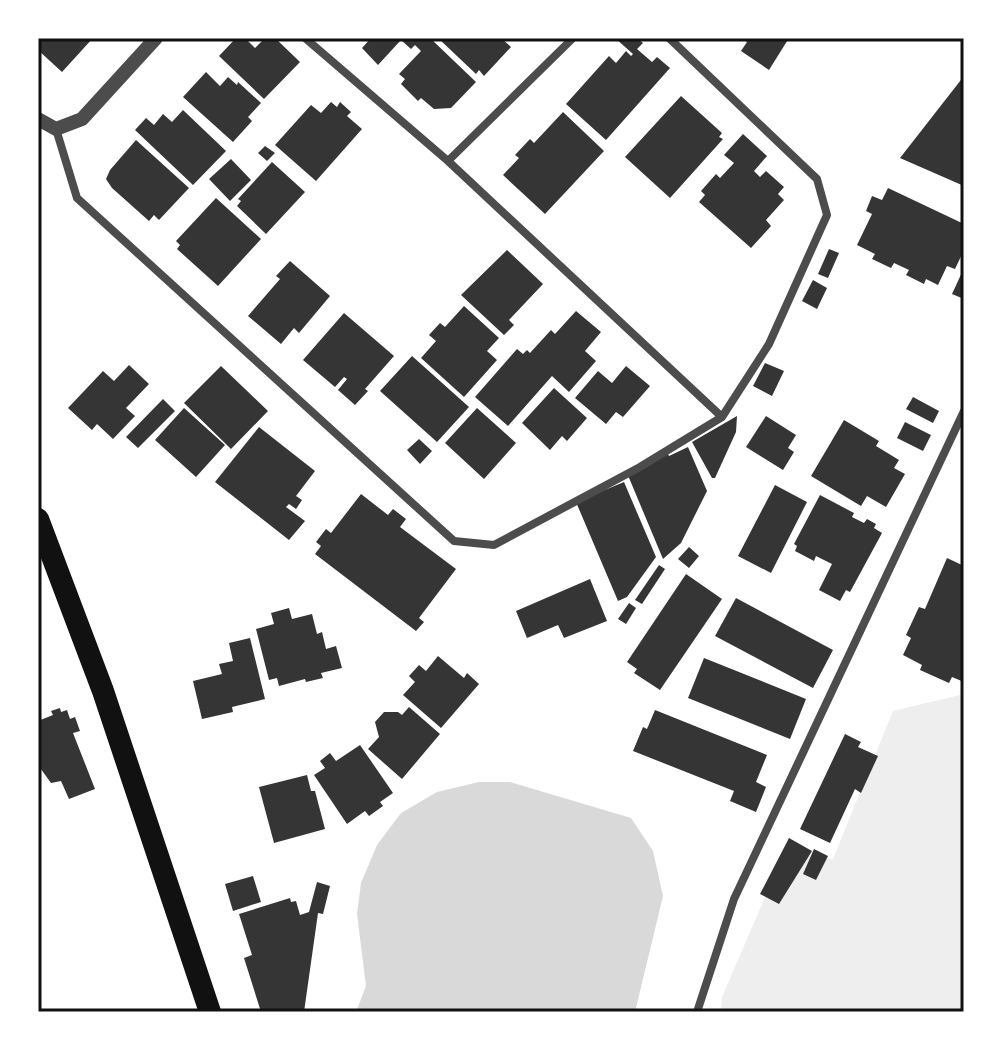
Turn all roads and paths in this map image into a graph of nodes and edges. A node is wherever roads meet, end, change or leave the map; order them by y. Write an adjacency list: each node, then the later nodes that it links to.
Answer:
1 (156, 38): 6 (street)
2 (305, 38): 7 (street)
3 (573, 38): 7 (street)
4 (669, 38): 9 (street)
5 (38, 119): 6 (street)
6 (56, 129): 9 (street)
7 (448, 161): 9 (street)
8 (964, 411): 12 (street)
9 (722, 417)
10 (38, 519): 11 (highway)
11 (210, 1012)
12 (697, 1012)

